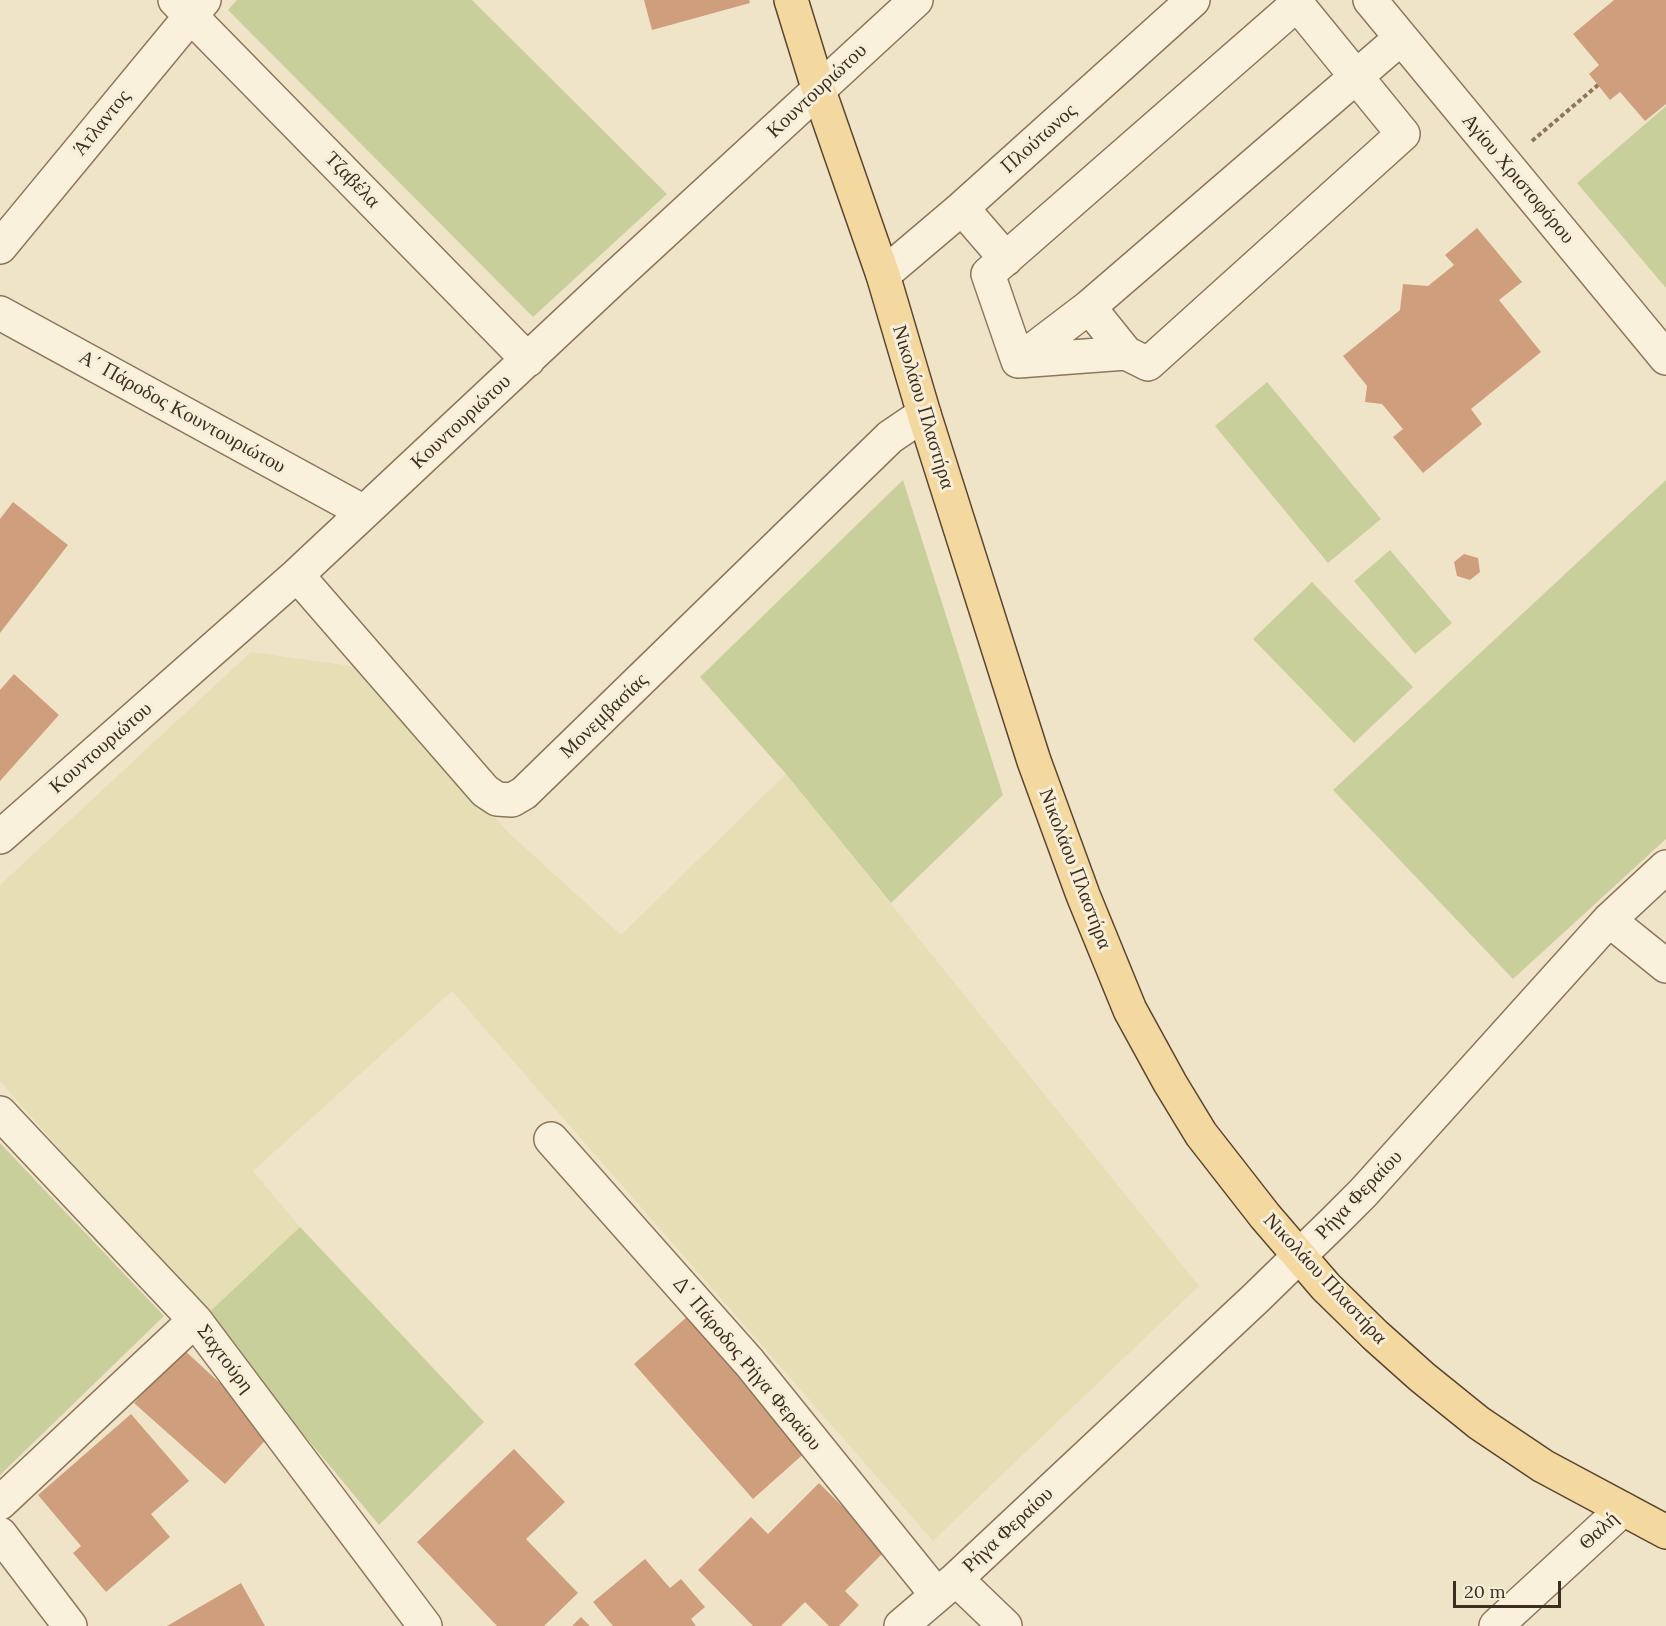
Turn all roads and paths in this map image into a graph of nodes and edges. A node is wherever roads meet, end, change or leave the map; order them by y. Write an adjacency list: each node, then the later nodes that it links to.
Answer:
1 (792, 0): 9 (main road, Νικολάου Πλαστήρα)
2 (916, 0): 9 (street, Κουντουριώτου)
3 (1193, 0): 11 (street, Πλούτωνος)
4 (1370, 0): 6 (street, Αγίου Χριστοφόρου)
5 (190, 5): 12 (street, Άτλαντος); 19 (street, Τζαβέλα)
6 (1401, 38): 7 (street); 10 (street, Αγίου Χριστοφόρου)
7 (1356, 77): 13 (street); 15 (street); 17 (street)
8 (1598, 85): 10 (path)
9 (819, 91): 14 (main road, Νικολάου Πλαστήρα); 19 (street, Κουντουριώτου)
10 (1505, 164): 18 (street, Αγίου Χριστοφόρου)
11 (962, 208): 13 (street); 14 (street, Πλούτωνος)
12 (0, 247)
13 (1006, 259): 20 (street)
14 (883, 275): 21 (main road, Νικολάου Πλαστήρα)
15 (1089, 307): 17 (street); 20 (street)
16 (0, 313): 22 (street, Α΄ Πάροδος Κουντουριώτου)
17 (1126, 353): 20 (street)
18 (1666, 358)
19 (528, 360): 22 (street, Κουντουριώτου)
20 (1018, 361)
21 (924, 414): 23 (street, Μονεμβασίας); 30 (main road, Νικολάου Πλαστήρα)
22 (364, 512): 23 (street, Κουντουριώτου)
23 (297, 575): 24 (street, Κουντουριώτου)
24 (0, 837)
25 (1666, 867): 26 (street, Ρήγα Φεραίου)
26 (1609, 921): 27 (street); 30 (street, Ρήγα Φεραίου)
27 (1666, 966)
28 (0, 1113): 31 (street, Σαχτούρη)
29 (551, 1139): 36 (street, Δ΄ Πάροδος Ρήγα Φεραίου)
30 (1299, 1257): 33 (main road, Νικολάου Πλαστήρα); 36 (street, Ρήγα Φεραίου)
31 (195, 1320): 32 (street); 38 (street, Σαχτούρη)
32 (0, 1503)
33 (1623, 1509): 34 (main road, Νικολάου Πλαστήρα); 41 (street, Θαλή)
34 (1666, 1532)
35 (0, 1534): 37 (street)
36 (946, 1587): 39 (street, Ρήγα Φεραίου); 40 (street, Δ΄ Πάροδος Ρήγα Φεραίου)
37 (70, 1626)
38 (425, 1626)
39 (902, 1626)
40 (1005, 1626)
41 (1496, 1626)

